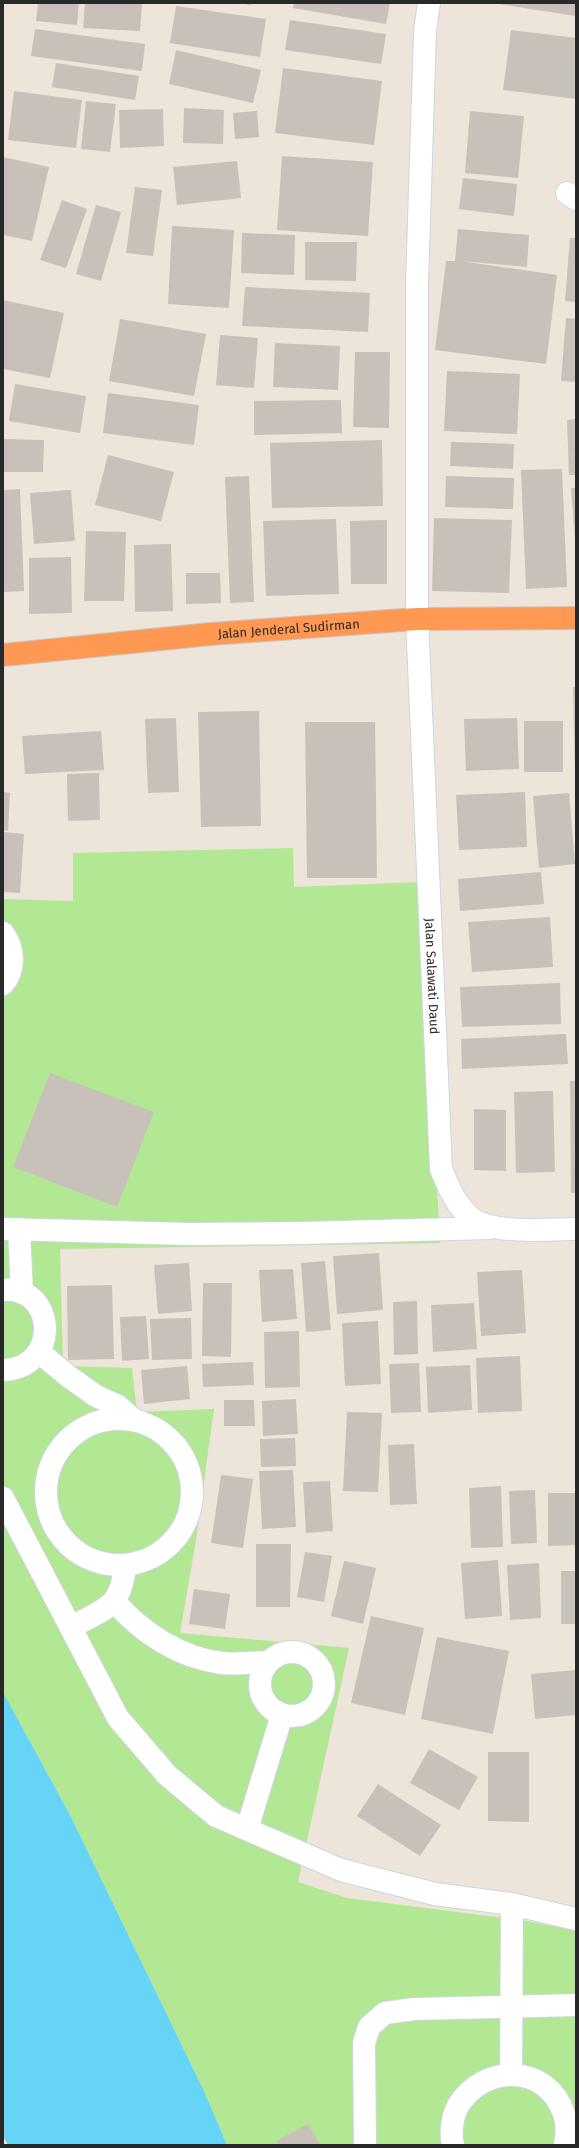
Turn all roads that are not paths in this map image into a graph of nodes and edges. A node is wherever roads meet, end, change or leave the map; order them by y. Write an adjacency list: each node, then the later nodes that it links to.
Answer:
1 (429, 3): 3 (street, Jalan Salawati Daud)
2 (576, 618): 3 (highway, Jalan Jenderal Sudirman)
3 (417, 619): 4 (highway, Jalan Jenderal Sudirman); 7 (street, Jalan Salawati Daud)
4 (3, 655)
5 (3, 933): 6 (street)
6 (3, 984)
7 (493, 1228): 8 (street); 9 (street, Jalan Salawati Daud)
8 (11, 1229): 10 (street)
9 (576, 1229)
10 (13, 1291): 11 (street)
11 (39, 1352): 12 (street); 13 (street)
12 (3, 1370)
13 (96, 1396): 14 (street); 15 (street)
14 (134, 1420): 15 (street); 17 (street)
15 (97, 1423): 17 (street)
16 (3, 1498): 19 (street)
17 (125, 1565): 18 (street)
18 (114, 1602): 19 (street); 20 (street)
19 (71, 1627): 22 (street)
20 (268, 1662): 21 (street); 21 (street)
21 (282, 1715): 22 (street)
22 (247, 1829): 23 (street)
23 (512, 1904): 24 (street); 26 (street)
24 (576, 1920)
25 (576, 2005): 26 (street)
26 (512, 2006): 27 (street); 28 (street)
27 (511, 2074): 29 (street); 30 (street)
28 (365, 2145)
29 (453, 2145)
30 (566, 2145)

